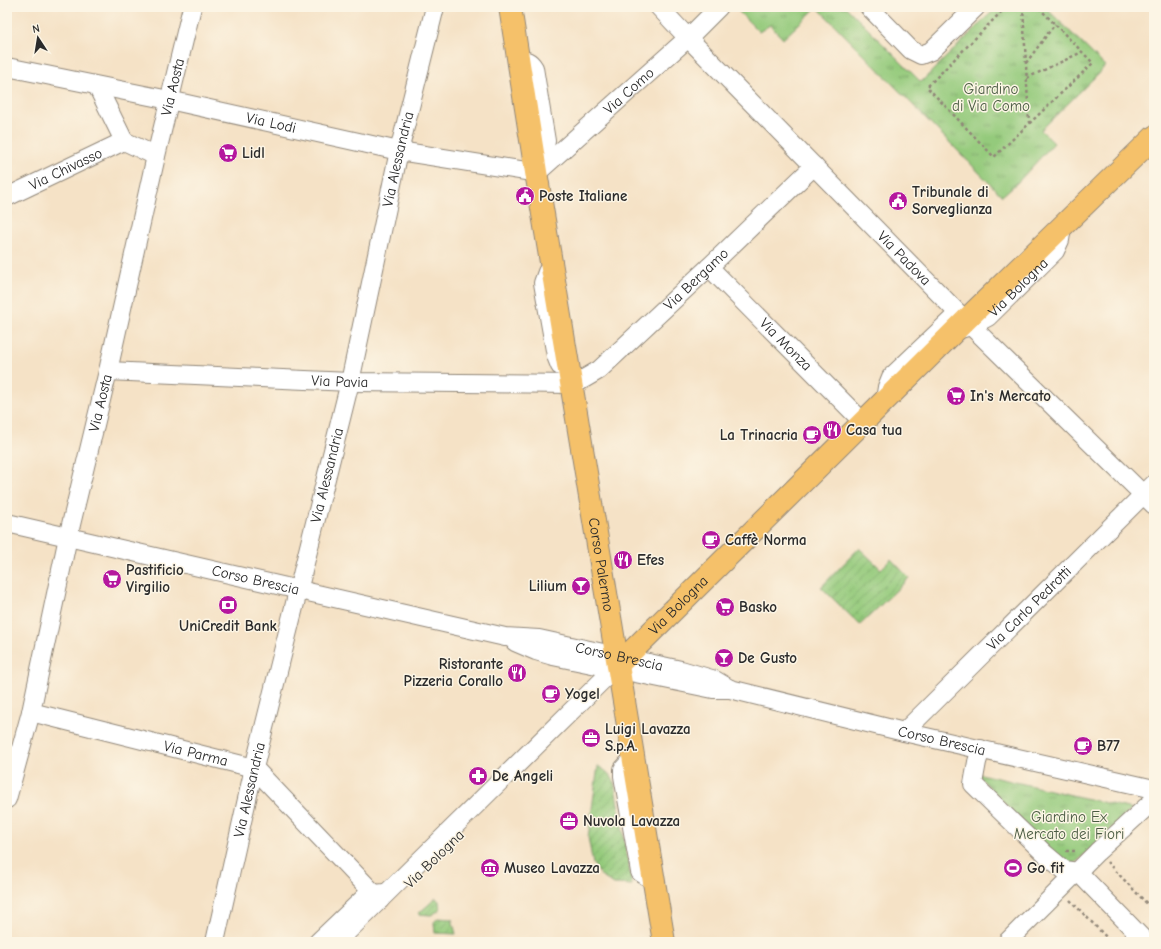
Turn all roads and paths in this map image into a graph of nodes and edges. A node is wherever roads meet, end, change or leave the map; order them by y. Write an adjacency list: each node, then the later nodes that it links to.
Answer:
1 (192, 7): 18 (street, Via Aosta)
2 (435, 7): 22 (street, Via Alessandria)
3 (510, 7): 24 (main road, Corso Palermo)
4 (659, 7): 12 (street, Via Padova)
5 (719, 7): 12 (street, Via Como)
6 (869, 7): 7 (street)
7 (976, 7)
8 (1006, 7): 19 (path)
9 (1023, 7): 14 (path)
10 (1038, 7): 11 (path)
11 (1055, 24): 13 (path); 14 (path)
12 (688, 38): 24 (street, Via Como); 25 (street, Via Padova)
13 (1082, 52): 16 (path); 19 (path)
14 (1026, 64): 16 (path)
15 (7, 67): 17 (street, Via Lodi)
16 (1027, 78): 19 (path)
17 (96, 86): 18 (street, Via Lodi); 21 (street)
18 (169, 100): 22 (street, Via Lodi); 23 (street, Via Aosta)
19 (1029, 124)
20 (1154, 137): 28 (main road, Via Bologna)
21 (124, 141): 23 (street); 26 (street, Via Chivasso)
22 (399, 151): 24 (street, Via Lodi); 31 (street, Via Alessandria)
23 (156, 156): 29 (street, Via Aosta)
24 (535, 165): 30 (main road, Corso Palermo)
25 (814, 166): 27 (street, Via Bergamo); 28 (street, Via Padova)
26 (7, 197)
27 (709, 267): 30 (street, Via Bergamo); 32 (street, Via Monza)
28 (963, 318): 32 (main road, Via Bologna); 33 (street, Via Padova)
29 (108, 371): 31 (street, Via Pavia); 35 (street, Via Aosta)
30 (571, 378): 31 (street, Via Pavia); 37 (main road, Corso Palermo)
31 (350, 382): 36 (street, Via Alessandria)
32 (863, 422): 37 (main road, Via Bologna)
33 (1150, 494): 39 (street, Via Carlo Pedrotti)
34 (7, 523): 35 (street, Corso Brescia)
35 (68, 537): 36 (street, Corso Brescia); 38 (street, Via Aosta)
36 (298, 590): 37 (street, Corso Brescia); 41 (street, Via Alessandria)
37 (619, 663): 39 (street, Corso Brescia); 48 (street, Via Bologna); 53 (main road, Corso Palermo)
38 (31, 712): 41 (street, Via Parma); 43 (street, Via Aosta)
39 (904, 732): 40 (street, Corso Brescia)
40 (981, 749): 42 (street, Corso Brescia); 46 (street)
41 (254, 768): 48 (street); 50 (street, Via Alessandria)
42 (1154, 789)
43 (7, 799)
44 (1154, 800): 45 (street)
45 (1097, 852): 46 (street); 49 (path)
46 (1078, 872): 47 (street); 56 (street)
47 (1060, 890): 54 (street); 55 (path)
48 (381, 896): 51 (street, Via Bologna); 52 (street, Via Bologna)
49 (1154, 911)
50 (215, 942)
51 (318, 942)
52 (337, 942)
53 (664, 942)
54 (1007, 942)
55 (1111, 942)
56 (1146, 942)

